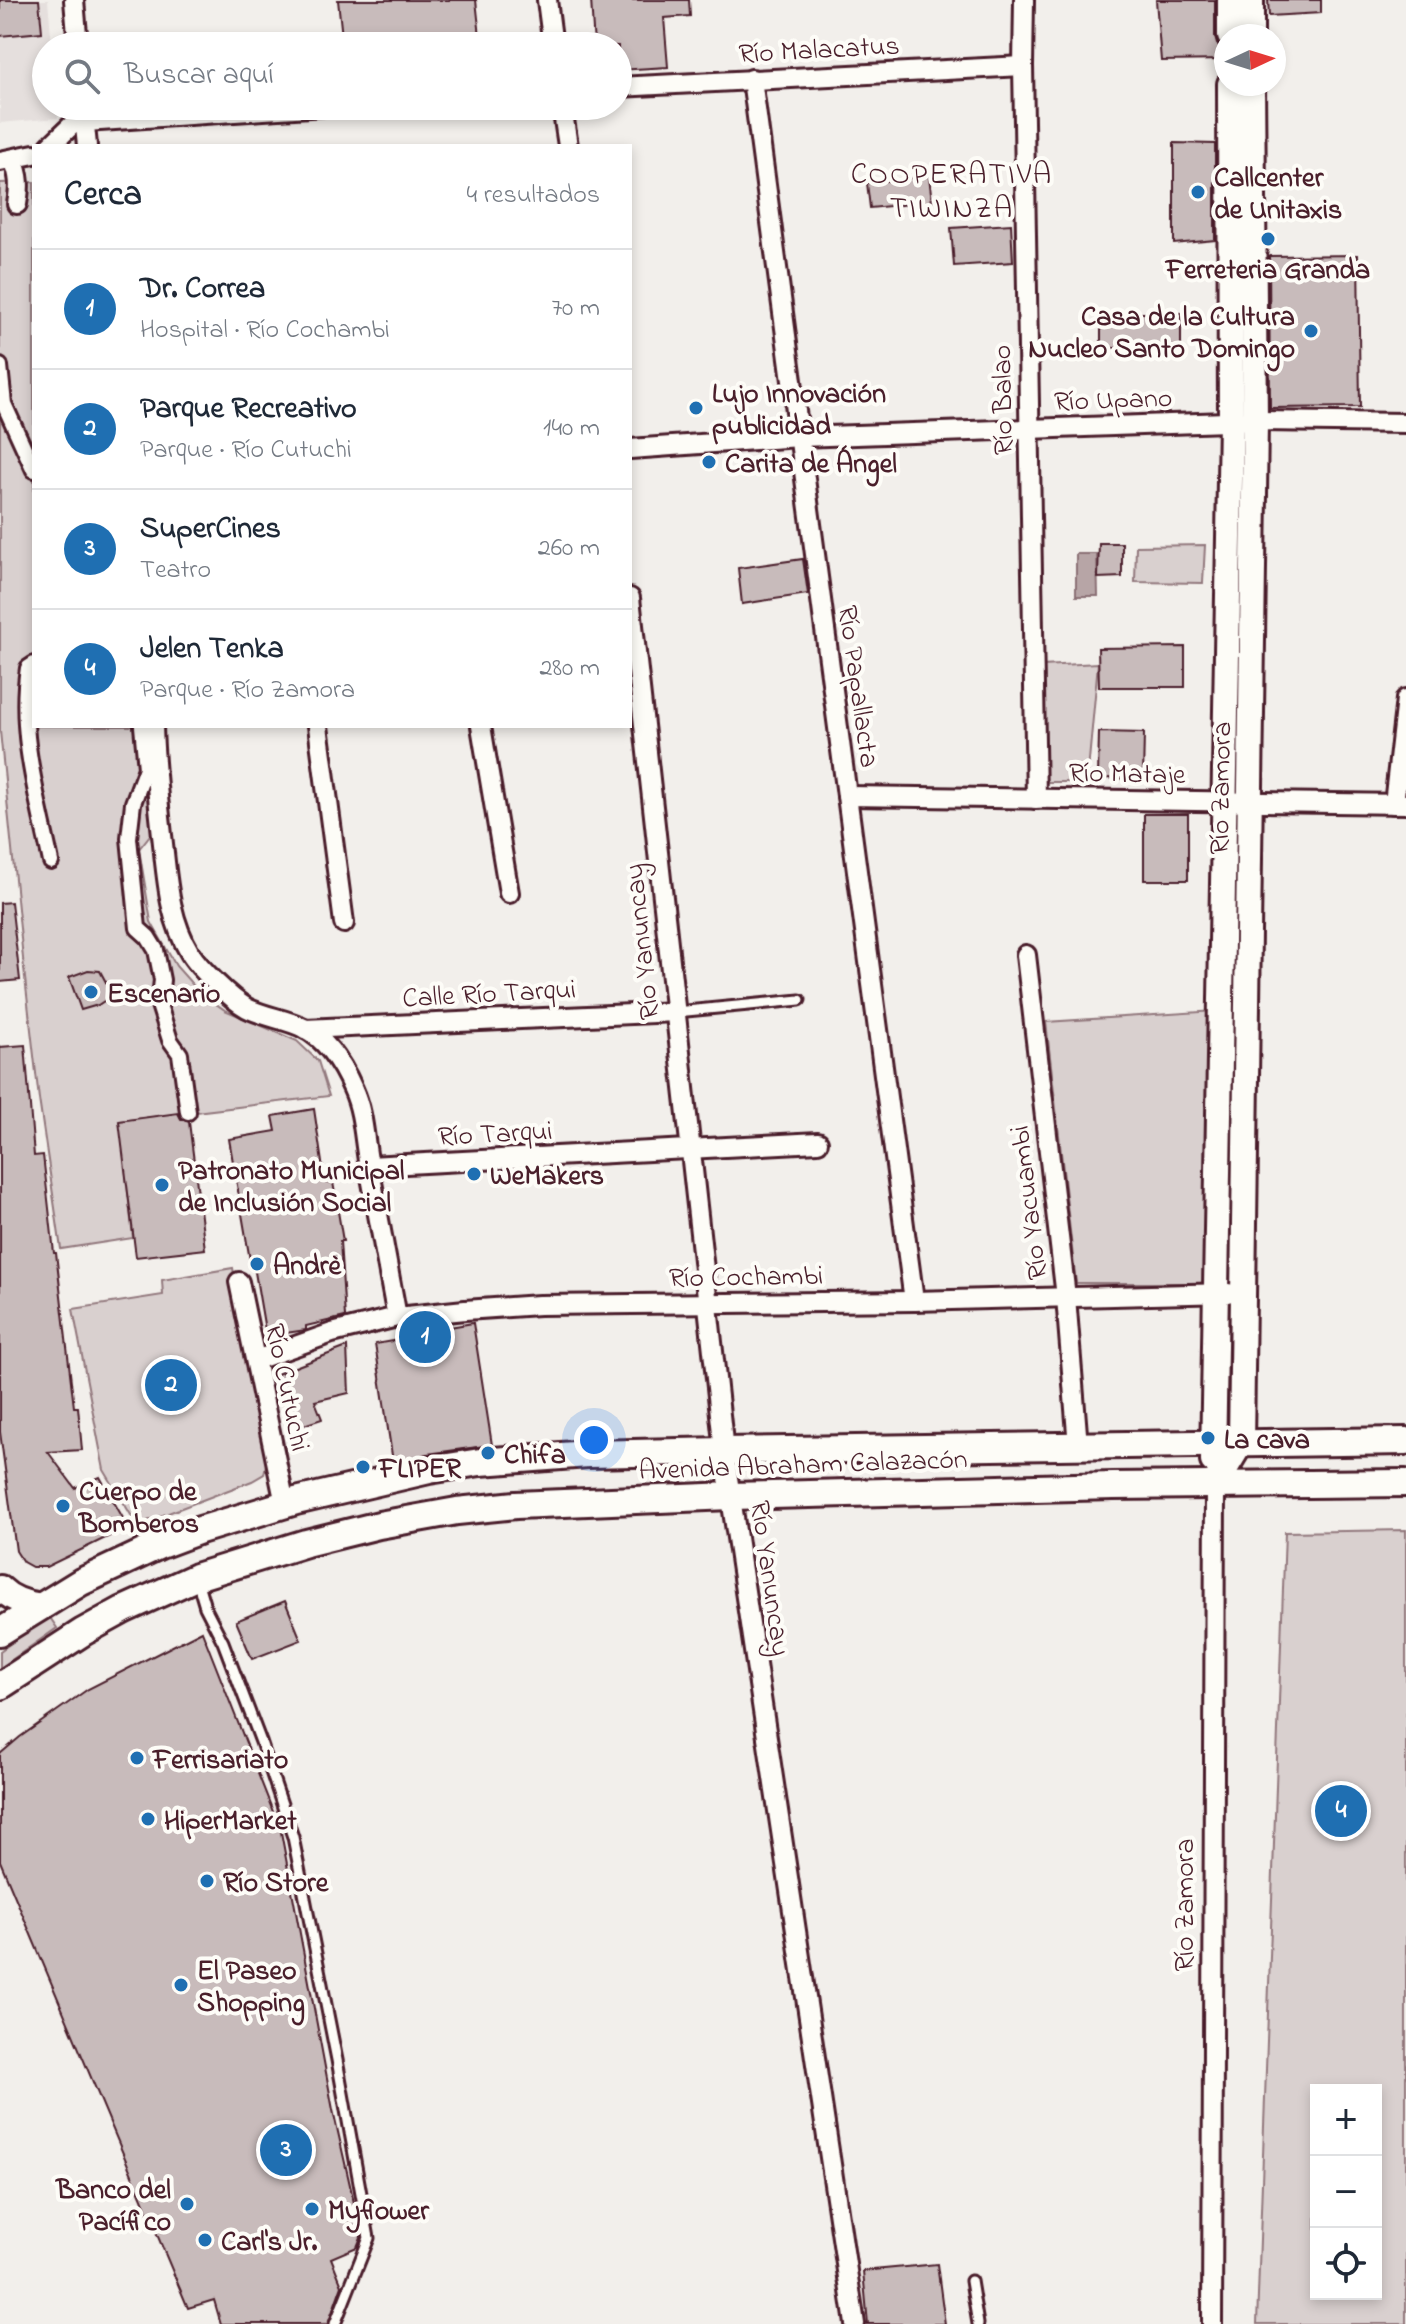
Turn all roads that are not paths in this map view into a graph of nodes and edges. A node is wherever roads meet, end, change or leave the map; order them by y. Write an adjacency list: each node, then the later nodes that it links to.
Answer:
1 (74, 0): 8 (street)
2 (547, 0): 9 (street)
3 (1024, 0): 10 (street, Río Balao)
4 (1230, 0): 6 (street)
5 (1251, 0): 7 (street)
6 (1230, 24)
7 (1251, 24)
8 (77, 32)
9 (551, 32)
10 (1023, 66): 11 (street, Río Malacatus); 27 (street, Río Balao)
11 (752, 79): 12 (street, Río Malacatus); 28 (street, Río Papallacta)
12 (632, 86)
13 (1230, 96): 25 (street, Río Zamora)
14 (1252, 96): 25 (street, Río Zamora)
15 (77, 120): 18 (street)
16 (85, 120): 19 (street)
17 (564, 120): 20 (street)
18 (52, 144)
19 (87, 144)
20 (568, 144)
21 (32, 154): 22 (street)
22 (6, 160): 23 (street)
23 (17, 204)
24 (0, 366): 30 (street)
25 (1243, 421): 26 (street, Río Upano); 27 (street, Río Upano); 40 (street, Río Zamora)
26 (1406, 423)
27 (1030, 429): 28 (street, Río Upano); 39 (street, Río Balao)
28 (799, 437): 29 (street, Río Upano); 38 (street, Río Papallacta)
29 (632, 449)
30 (32, 466)
31 (632, 625): 47 (street, Río Yanuncay)
32 (32, 665): 42 (street)
33 (1406, 699): 41 (street)
34 (142, 728): 49 (street)
35 (153, 728): 48 (street)
36 (318, 728): 44 (street)
37 (481, 728): 43 (street)
38 (847, 796): 39 (street, Río Mataje); 57 (street, Río Papallacta)
39 (1036, 799): 40 (street, Río Mataje)
40 (1237, 801): 41 (street, Río Mataje); 54 (street, Río Zamora); 55 (street, Río Zamora)
41 (1400, 804)
42 (51, 862)
43 (509, 893)
44 (344, 923)
45 (1026, 955): 56 (street, Río Yacuambi)
46 (800, 1000): 47 (lane)
47 (676, 1012): 48 (street, Calle Río Tarqui); 51 (street, Río Yanuncay)
48 (305, 1029): 52 (street)
49 (188, 1112)
50 (818, 1142): 51 (street, Río Tarqui)
51 (691, 1150): 52 (street, Río Tarqui); 58 (street, Río Yanuncay)
52 (369, 1166): 59 (street)
53 (239, 1282): 60 (street, Río Cutuchi)
54 (1243, 1293): 55 (street, Río Cochambi); 62 (street, Río Zamora)
55 (1216, 1294): 56 (street, Río Cochambi); 63 (street, Río Zamora)
56 (1066, 1297): 57 (street, Río Cochambi); 64 (street, Río Yacuambi)
57 (914, 1301): 58 (street, Río Cochambi)
58 (708, 1302): 59 (street, Río Cochambi); 65 (street, Río Yanuncay)
59 (397, 1317): 60 (street, Río Cochambi)
60 (256, 1360): 69 (street, Río Cutuchi)
61 (1406, 1441): 62 (main road, Avenida Abraham Calazacón)
62 (1241, 1443): 63 (main road, Avenida Abraham Calazacón); 67 (street)
63 (1212, 1444): 64 (main road, Avenida Abraham Calazacón); 67 (street, Río Zamora)
64 (1078, 1446): 65 (main road, Avenida Abraham Calazacón)
65 (724, 1451): 68 (street, Río Yanuncay); 69 (main road, Avenida Abraham Calazacón)
66 (1406, 1483): 67 (main road, Avenida Abraham Calazacón)
67 (1215, 1486): 68 (main road, Avenida Abraham Calazacón); 80 (street, Río Zamora)
68 (731, 1496): 70 (main road, Avenida Abraham Calazacón); 78 (street, Río Yanuncay)
69 (285, 1504): 72 (main road, Avenida Abraham Calazacón)
70 (196, 1577): 74 (main road, Avenida Abraham Calazacón); 77 (lane)
71 (0, 1588): 72 (street)
72 (49, 1602): 73 (main road, Avenida Abraham Calazacón); 74 (main road)
73 (0, 1632)
74 (78, 1635): 75 (main road, Avenida Abraham Calazacón)
75 (0, 1686)
76 (971, 2281): 79 (lane)
77 (335, 2324)
78 (855, 2324)
79 (978, 2324)
80 (1212, 2324)

